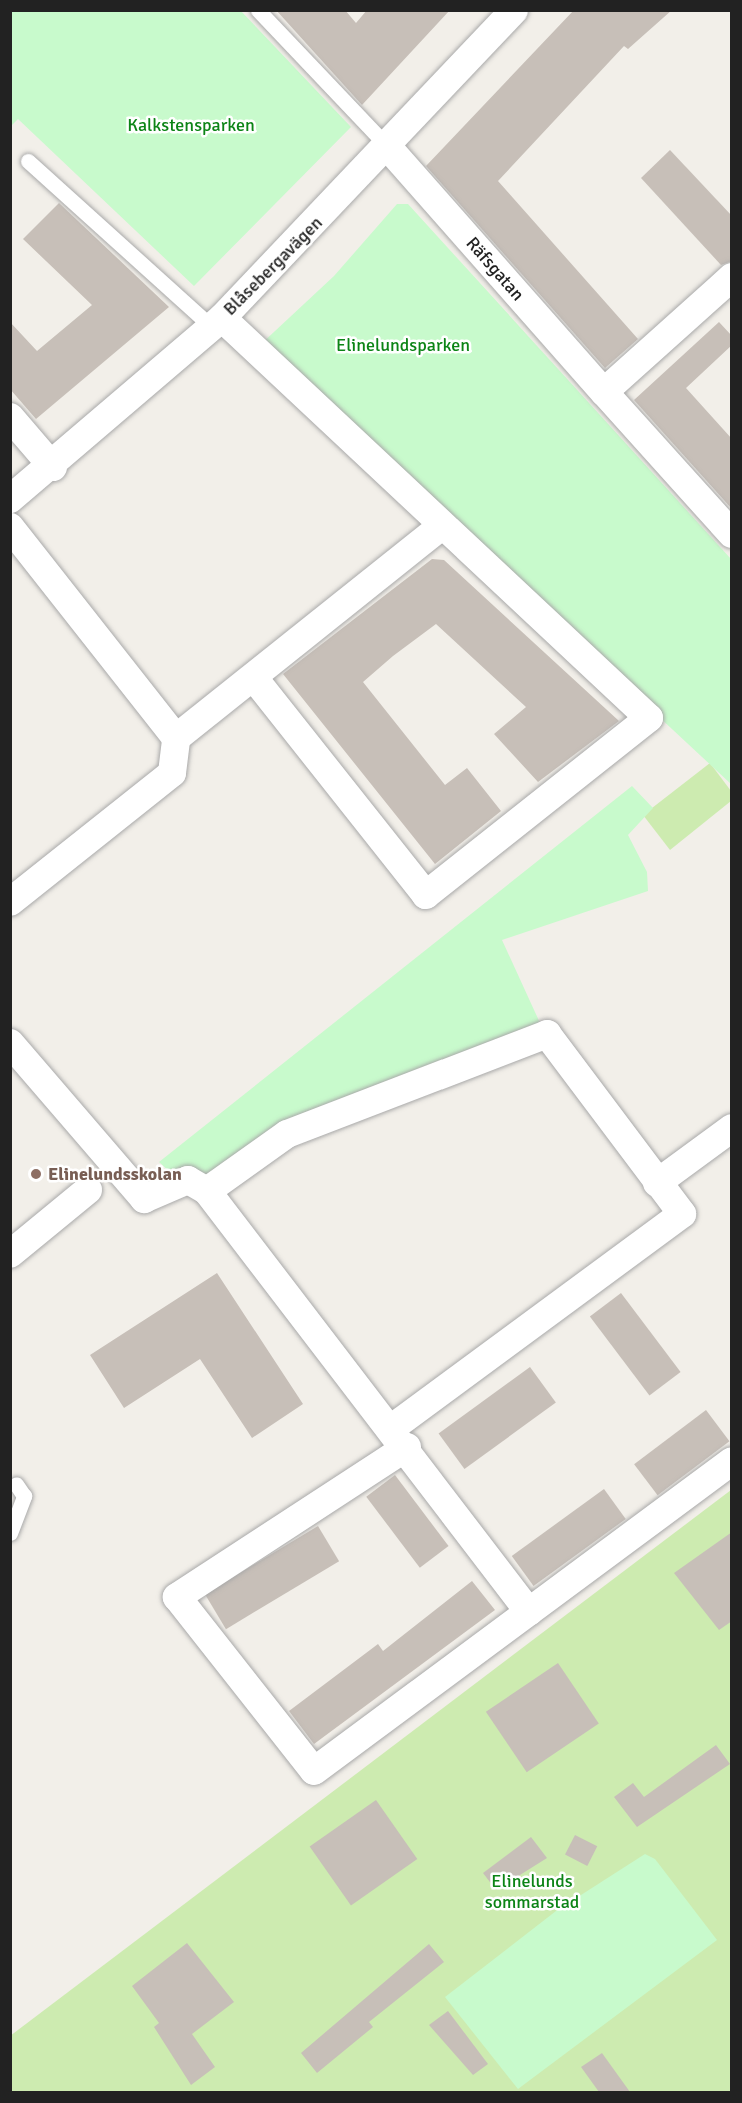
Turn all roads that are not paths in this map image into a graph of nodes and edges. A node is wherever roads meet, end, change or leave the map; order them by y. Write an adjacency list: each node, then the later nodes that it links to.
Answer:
1 (258, 10): 3 (lane)
2 (514, 10): 3 (street, Blåsebergavägen)
3 (386, 146): 6 (street, Blåsebergavägen); 7 (street, Räfsgatan)
4 (28, 161): 6 (lane)
5 (732, 277): 7 (street)
6 (217, 322): 9 (street, Blåsebergavägen); 11 (street)
7 (604, 392): 13 (street, Räfsgatan)
8 (10, 417): 9 (street)
9 (53, 467): 10 (street, Blåsebergavägen)
10 (10, 499)
11 (442, 526): 14 (street); 14 (street)
12 (10, 527): 15 (street)
13 (732, 534)
14 (254, 678): 15 (street)
15 (176, 738): 16 (street)
16 (10, 902)
17 (10, 1043): 21 (street)
18 (732, 1128): 19 (street)
19 (657, 1182): 21 (street); 23 (street)
20 (88, 1190): 22 (street)
21 (207, 1191): 23 (street)
22 (10, 1254)
23 (399, 1438): 27 (street); 27 (street)
24 (732, 1461): 27 (street)
25 (16, 1484): 26 (lane)
26 (10, 1533)
27 (529, 1612)

